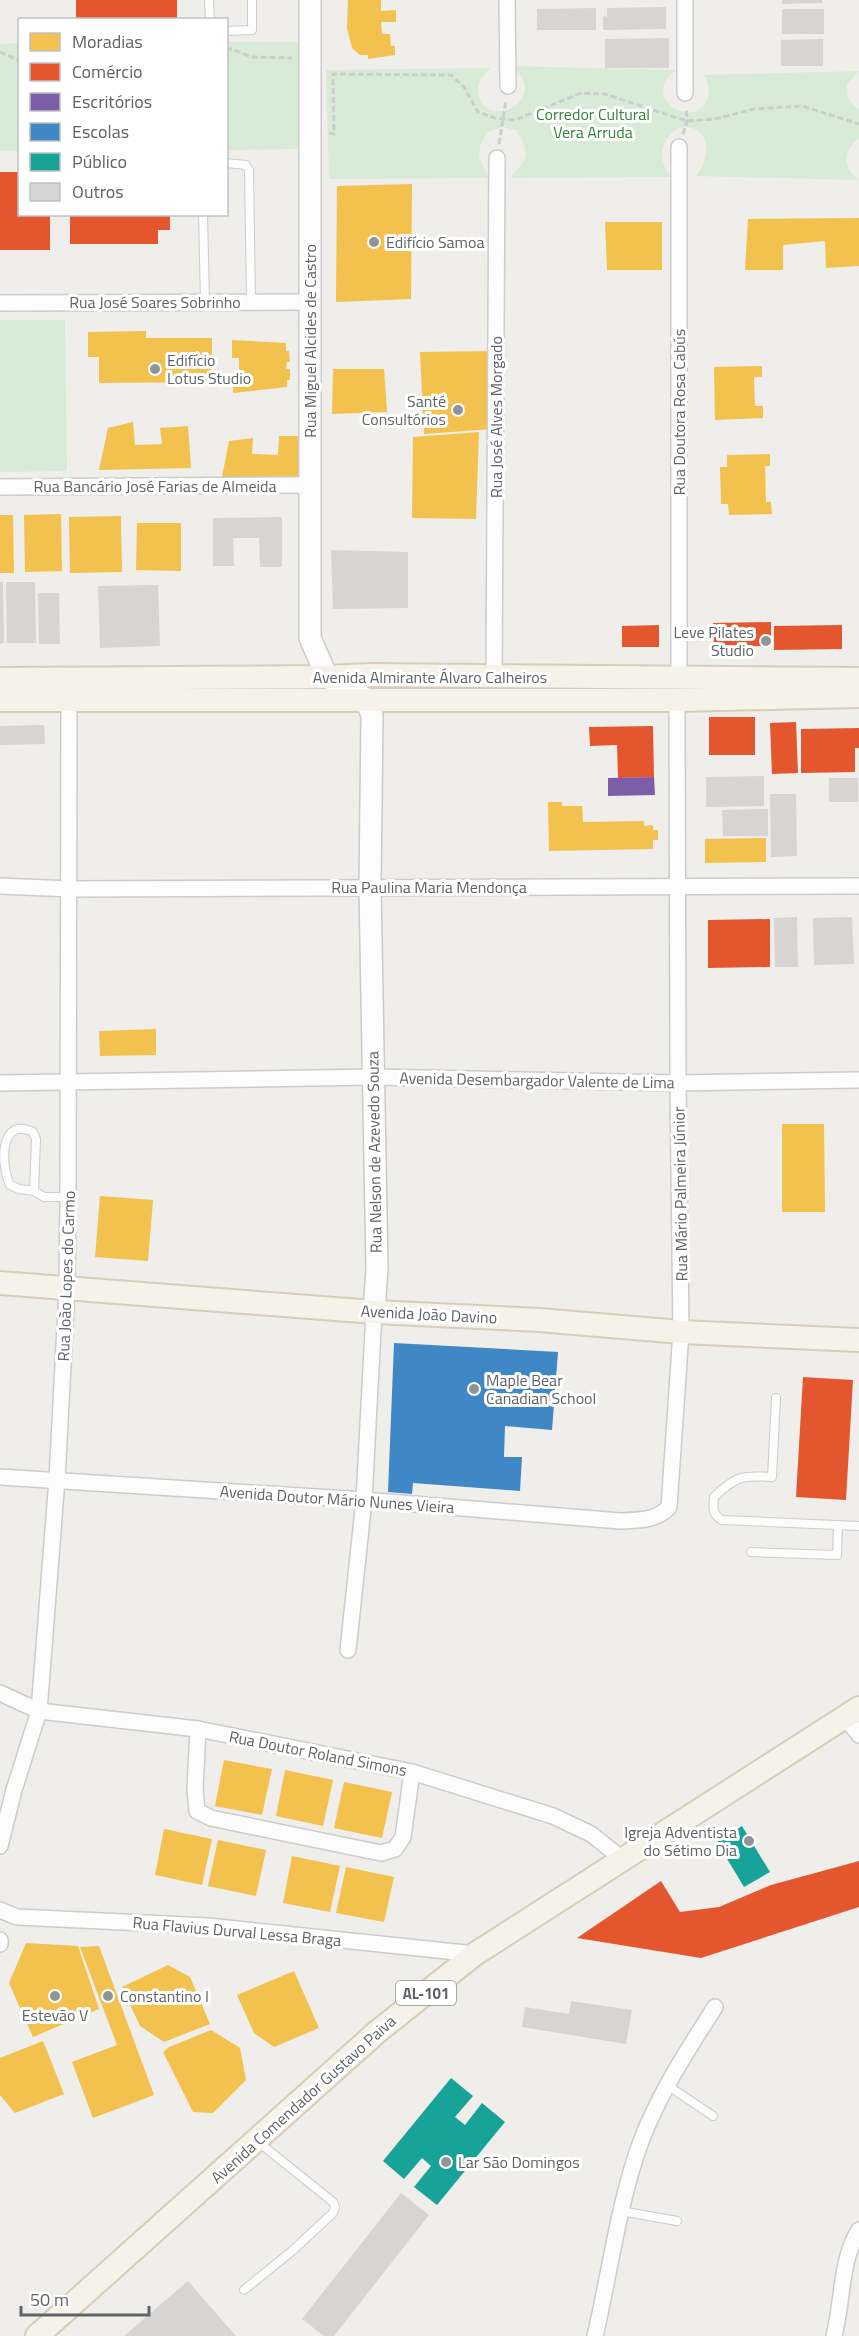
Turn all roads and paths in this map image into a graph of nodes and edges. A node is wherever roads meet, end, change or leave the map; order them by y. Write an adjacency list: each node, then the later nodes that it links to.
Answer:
1 (209, 0): 6 (lane)
2 (252, 0): 7 (lane)
3 (310, 0): 18 (street, Rua Miguel Alcides de Castro)
4 (507, 0): 10 (street)
5 (685, 0): 11 (street)
6 (210, 18)
7 (228, 31)
8 (0, 52): 9 (path)
9 (18, 60)
10 (508, 86): 13 (path)
11 (685, 93): 12 (path)
12 (679, 147): 22 (street, Rua Doutora Rosa Cabús)
13 (497, 158): 24 (street, Rua José Alves Morgado)
14 (228, 163): 17 (lane)
15 (203, 216): 16 (lane)
16 (205, 302): 17 (street, Rua José Soares Sobrinho); 19 (street, Rua José Soares Sobrinho)
17 (251, 302): 18 (street, Rua José Soares Sobrinho)
18 (310, 302): 20 (street, Rua Miguel Alcides de Castro)
19 (0, 303)
20 (311, 485): 21 (street, Rua Bancário José Farias de Almeida); 23 (street, Rua Miguel Alcides de Castro)
21 (0, 487)
22 (679, 676): 24 (main road, Avenida Almirante Álvaro Calheiros); 26 (main road, Avenida Almirante Álvaro Calheiros)
23 (327, 677): 24 (main road, Avenida Almirante Álvaro Calheiros); 25 (main road, Avenida Almirante Álvaro Calheiros); 29 (street)
24 (494, 677)
25 (0, 679)
26 (859, 679)
27 (859, 696): 31 (main road, Avenida Almirante Álvaro Calheiros)
28 (69, 699): 29 (main road, Avenida Almirante Álvaro Calheiros); 30 (main road, Avenida Almirante Álvaro Calheiros); 36 (street, Rua João Lopes do Carmo)
29 (366, 699): 31 (main road, Avenida Almirante Álvaro Calheiros); 35 (street, Rua Nelson de Azevedo Souza)
30 (0, 700)
31 (677, 700): 33 (street, Rua Mário Palmeira Júnior)
32 (0, 886): 36 (street, Rua Paulina Maria Mendonça)
33 (677, 886): 34 (street, Rua Paulina Maria Mendonça); 35 (street, Rua Paulina Maria Mendonça); 41 (street, Rua Mário Palmeira Júnior)
34 (859, 886)
35 (370, 887): 36 (street, Rua Paulina Maria Mendonça); 37 (street, Rua Nelson de Azevedo Souza)
36 (70, 889): 40 (street, Rua João Lopes do Carmo)
37 (373, 1077): 40 (street, Avenida Desembargador Valente de Lima); 41 (street, Avenida Desembargador Valente de Lima); 46 (street, Rua Nelson de Azevedo Souza)
38 (859, 1080): 41 (street, Avenida Desembargador Valente de Lima)
39 (0, 1083): 40 (street, Avenida Desembargador Valente de Lima)
40 (70, 1083): 43 (street, Rua João Lopes do Carmo)
41 (678, 1083): 47 (street, Rua Mário Palmeira Júnior)
42 (34, 1191): 42 (lane); 43 (lane)
43 (68, 1197): 45 (street, Rua João Lopes do Carmo)
44 (0, 1283): 45 (main road, Avenida João Davino)
45 (67, 1288): 46 (main road, Avenida João Davino); 51 (street, Rua João Lopes do Carmo)
46 (374, 1312): 47 (main road, Avenida João Davino); 52 (street, Rua Nelson de Azevedo Souza)
47 (681, 1332): 48 (main road, Avenida João Davino); 53 (street, Rua Mário Palmeira Júnior)
48 (859, 1340)
49 (776, 1398): 54 (lane)
50 (0, 1477): 51 (street, Avenida Doutor Mário Nunes Vieira)
51 (57, 1479): 52 (street, Avenida Doutor Mário Nunes Vieira); 59 (street, Rua João Lopes do Carmo)
52 (364, 1500): 53 (street, Avenida Doutor Mário Nunes Vieira); 57 (street, Rua Nelson de Azevedo Souza)
53 (669, 1507)
54 (838, 1525): 55 (lane); 56 (lane)
55 (859, 1526)
56 (751, 1552)
57 (348, 1650)
58 (0, 1693): 59 (street, Rua Doutor Roland Simons)
59 (39, 1711): 61 (street, Rua Doutor Roland Simons); 64 (street, Rua João Lopes do Carmo)
60 (852, 1713): 62 (street); 66 (main road, Avenida Comendador Gustavo Paiva / AL-101)
61 (198, 1729): 63 (street, Rua Doutor Roland Simons); 63 (street)
62 (859, 1735)
63 (412, 1772): 66 (street, Rua Doutor Roland Simons)
64 (7, 1790): 65 (street, Rua João Lopes do Carmo)
65 (0, 1846)
66 (621, 1858): 68 (main road, Avenida Comendador Gustavo Paiva / AL-101)
67 (0, 1910): 68 (street, Rua Flavius Durval Lessa Braga)
68 (475, 1954): 72 (main road, Avenida Comendador Gustavo Paiva / AL-101)
69 (715, 2007): 70 (street)
70 (667, 2085): 71 (lane); 73 (street)
71 (713, 2116)
72 (256, 2140): 76 (lane); 77 (main road, Avenida Comendador Gustavo Paiva / AL-101)
73 (621, 2211): 74 (lane); 78 (street)
74 (677, 2220)
75 (859, 2230): 79 (street)
76 (244, 2290)
77 (37, 2336)
78 (596, 2336)
79 (834, 2336)

